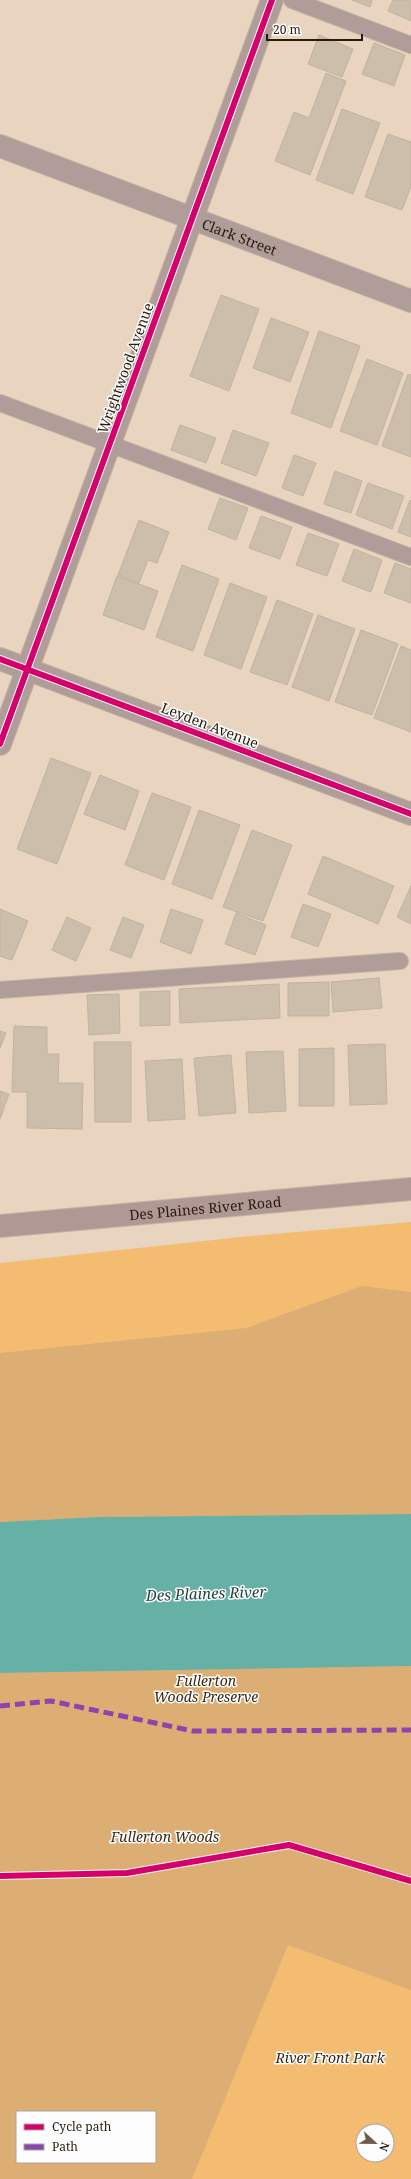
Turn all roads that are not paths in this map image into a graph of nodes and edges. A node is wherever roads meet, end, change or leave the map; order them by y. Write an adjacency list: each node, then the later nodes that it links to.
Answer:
1 (272, 0): 5 (street, Wrightwood Avenue)
2 (292, 0): 3 (lane)
3 (411, 45)
4 (0, 146): 5 (street, Clark Street)
5 (192, 220): 6 (street, Clark Street); 8 (street, Wrightwood Avenue)
6 (411, 301)
7 (0, 402): 8 (lane)
8 (110, 444): 9 (lane); 11 (street, Wrightwood Avenue)
9 (411, 557)
10 (0, 659): 11 (street, Leyden Avenue)
11 (27, 669): 12 (street, Wrightwood Avenue); 13 (street, Leyden Avenue)
12 (0, 744)
13 (411, 814)
14 (400, 961): 15 (lane)
15 (0, 990)
16 (411, 1189): 17 (main road, Des Plaines River Road)
17 (0, 1226)

